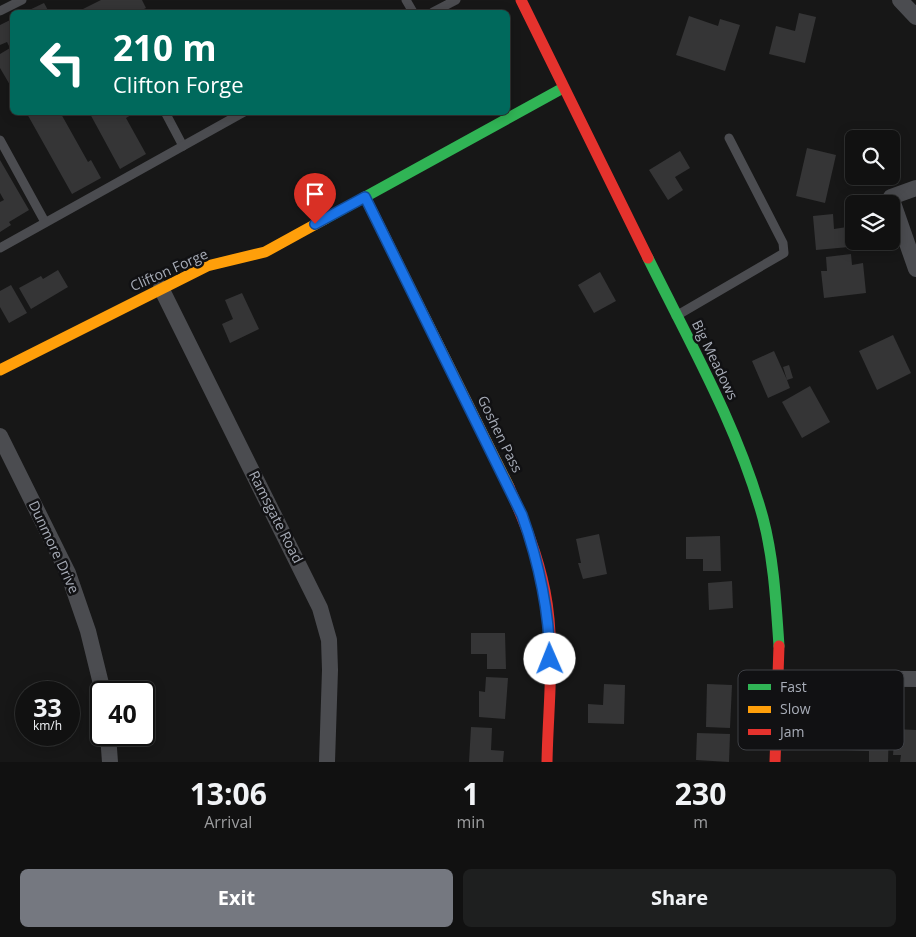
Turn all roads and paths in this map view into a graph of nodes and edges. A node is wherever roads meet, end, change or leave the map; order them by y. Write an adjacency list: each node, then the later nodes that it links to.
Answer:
1 (22, 0): 6 (lane)
2 (456, 0): 5 (lane)
3 (521, 0): 8 (street, Big Meadows)
4 (900, 0): 7 (street)
5 (437, 10)
6 (0, 11)
7 (916, 17)
8 (563, 88): 15 (street, Clifton Forge); 20 (street, Big Meadows)
9 (167, 115): 13 (lane)
10 (239, 115): 13 (lane)
11 (729, 138): 20 (lane)
12 (0, 140): 16 (lane)
13 (183, 146): 16 (lane)
14 (916, 188): 18 (street)
15 (365, 197): 19 (street, Clifton Forge); 28 (street, Goshen Pass)
16 (45, 222): 17 (lane)
17 (0, 248)
18 (916, 269)
19 (161, 288): 21 (street, Clifton Forge); 27 (street, Ramsgate Road)
20 (676, 316): 23 (street, Big Meadows)
21 (0, 370)
22 (0, 436): 24 (street, Dunmore Drive)
23 (778, 670)
24 (100, 681)
25 (109, 746): 26 (street)
26 (110, 762)
27 (327, 762)
28 (548, 762)

